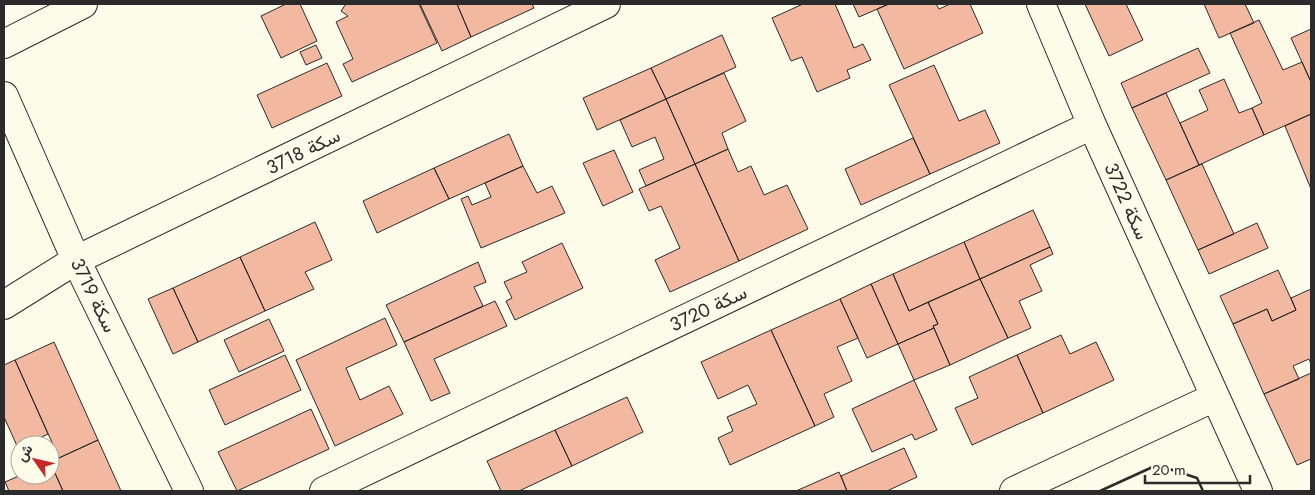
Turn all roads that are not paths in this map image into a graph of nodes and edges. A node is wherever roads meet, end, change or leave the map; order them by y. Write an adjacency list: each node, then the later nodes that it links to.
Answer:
1 (83, 4): 4 (street)
2 (606, 4): 7 (street, سكة 3718)
3 (1041, 4): 6 (street, سكة 3722)
4 (4, 44)
5 (4, 96): 7 (street, سكة 3719)
6 (1092, 125): 9 (street, سكة 3722); 11 (street, سكة 3720)
7 (76, 260): 8 (street, سكة 3718); 10 (street, سكة 3719)
8 (4, 305)
9 (1215, 397): 12 (street); 13 (street, سكة 3722)
10 (189, 491)
11 (324, 491)
12 (1014, 491)
13 (1258, 491)

